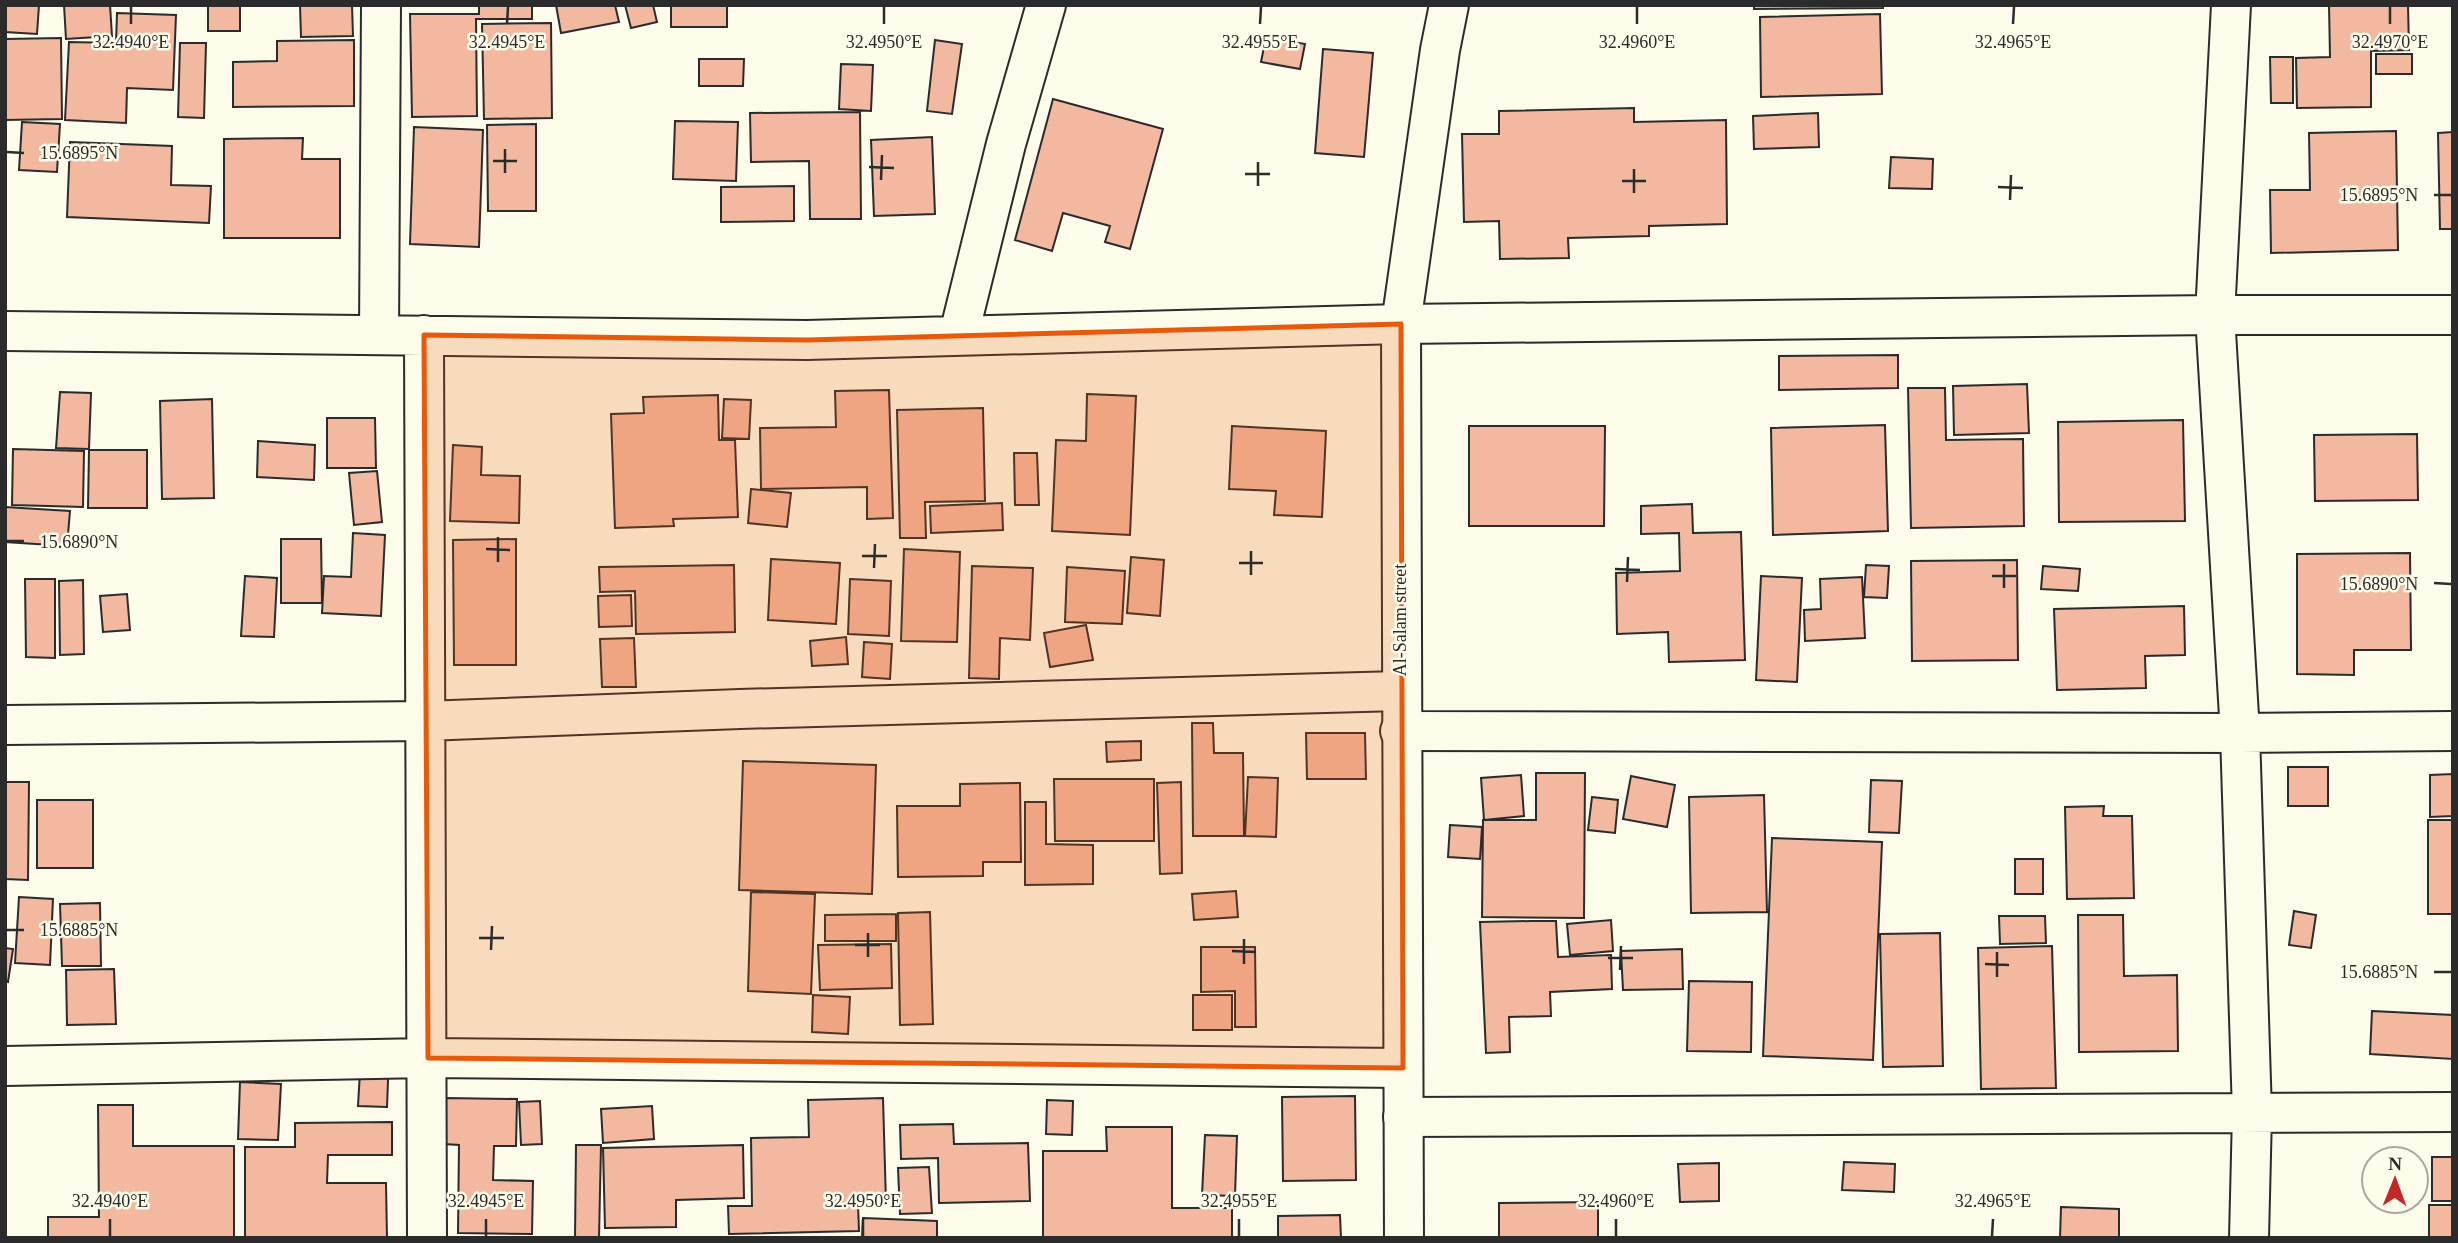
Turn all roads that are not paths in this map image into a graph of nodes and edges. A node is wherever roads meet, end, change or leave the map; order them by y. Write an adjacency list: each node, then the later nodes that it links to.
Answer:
1 (381, 5): 10 (street)
2 (1046, 5): 9 (street)
3 (1449, 5): 7 (street, Al-Salam street)
4 (2231, 5): 5 (street)
5 (2215, 314): 6 (street); 7 (street); 17 (street)
6 (2453, 315)
7 (1401, 324): 9 (street); 12 (street, Al-Salam street)
8 (5, 331): 10 (street)
9 (959, 334): 11 (street)
10 (379, 335): 11 (street)
11 (424, 335): 13 (street)
12 (1400, 691): 13 (street); 15 (street, Al-Salam street)
13 (425, 721): 14 (street); 18 (street)
14 (5, 725)
15 (1400, 731): 17 (street); 20 (street, Al-Salam street)
16 (2453, 731): 17 (street)
17 (2240, 733): 22 (street)
18 (428, 1058): 19 (street); 20 (street); 24 (street)
19 (5, 1066)
20 (1403, 1068): 23 (street, Al-Salam street)
21 (2453, 1112): 22 (street)
22 (2252, 1113): 23 (street); 26 (street)
23 (1403, 1117): 25 (street, Al-Salam street)
24 (427, 1238)
25 (1404, 1238)
26 (2249, 1238)

